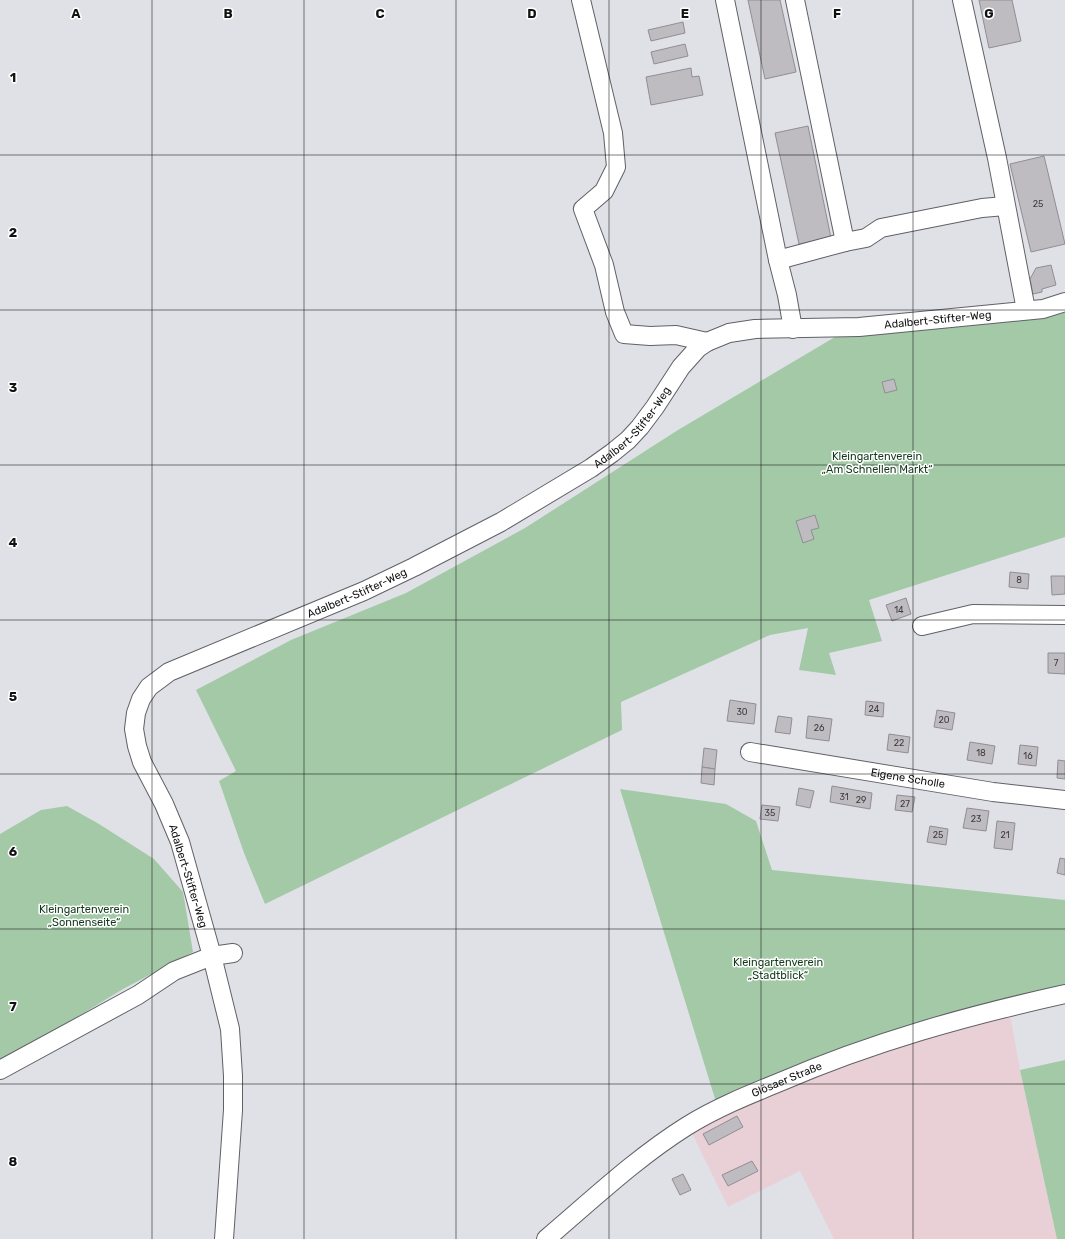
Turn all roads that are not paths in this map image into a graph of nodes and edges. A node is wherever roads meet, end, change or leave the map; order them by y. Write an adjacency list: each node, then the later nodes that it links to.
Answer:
1 (581, 0): 11 (street)
2 (725, 0): 7 (street)
3 (795, 0): 6 (street)
4 (962, 0): 5 (street)
5 (1005, 206): 6 (street); 9 (street)
6 (845, 242): 7 (street)
7 (778, 260): 10 (street)
8 (1065, 302): 9 (street, Adalbert-Stifter-Weg)
9 (1026, 310): 10 (street, Adalbert-Stifter-Weg)
10 (793, 329): 11 (street, Adalbert-Stifter-Weg)
11 (707, 342): 17 (street, Adalbert-Stifter-Weg)
12 (1065, 615): 13 (street)
13 (922, 626)
14 (750, 752): 15 (street, Eigene Scholle)
15 (1065, 800)
16 (233, 953): 17 (street)
17 (212, 956): 19 (street); 20 (street, Adalbert-Stifter-Weg)
18 (1064, 999): 21 (street, Glösaer Straße)
19 (0, 1070)
20 (224, 1239)
21 (546, 1239)

